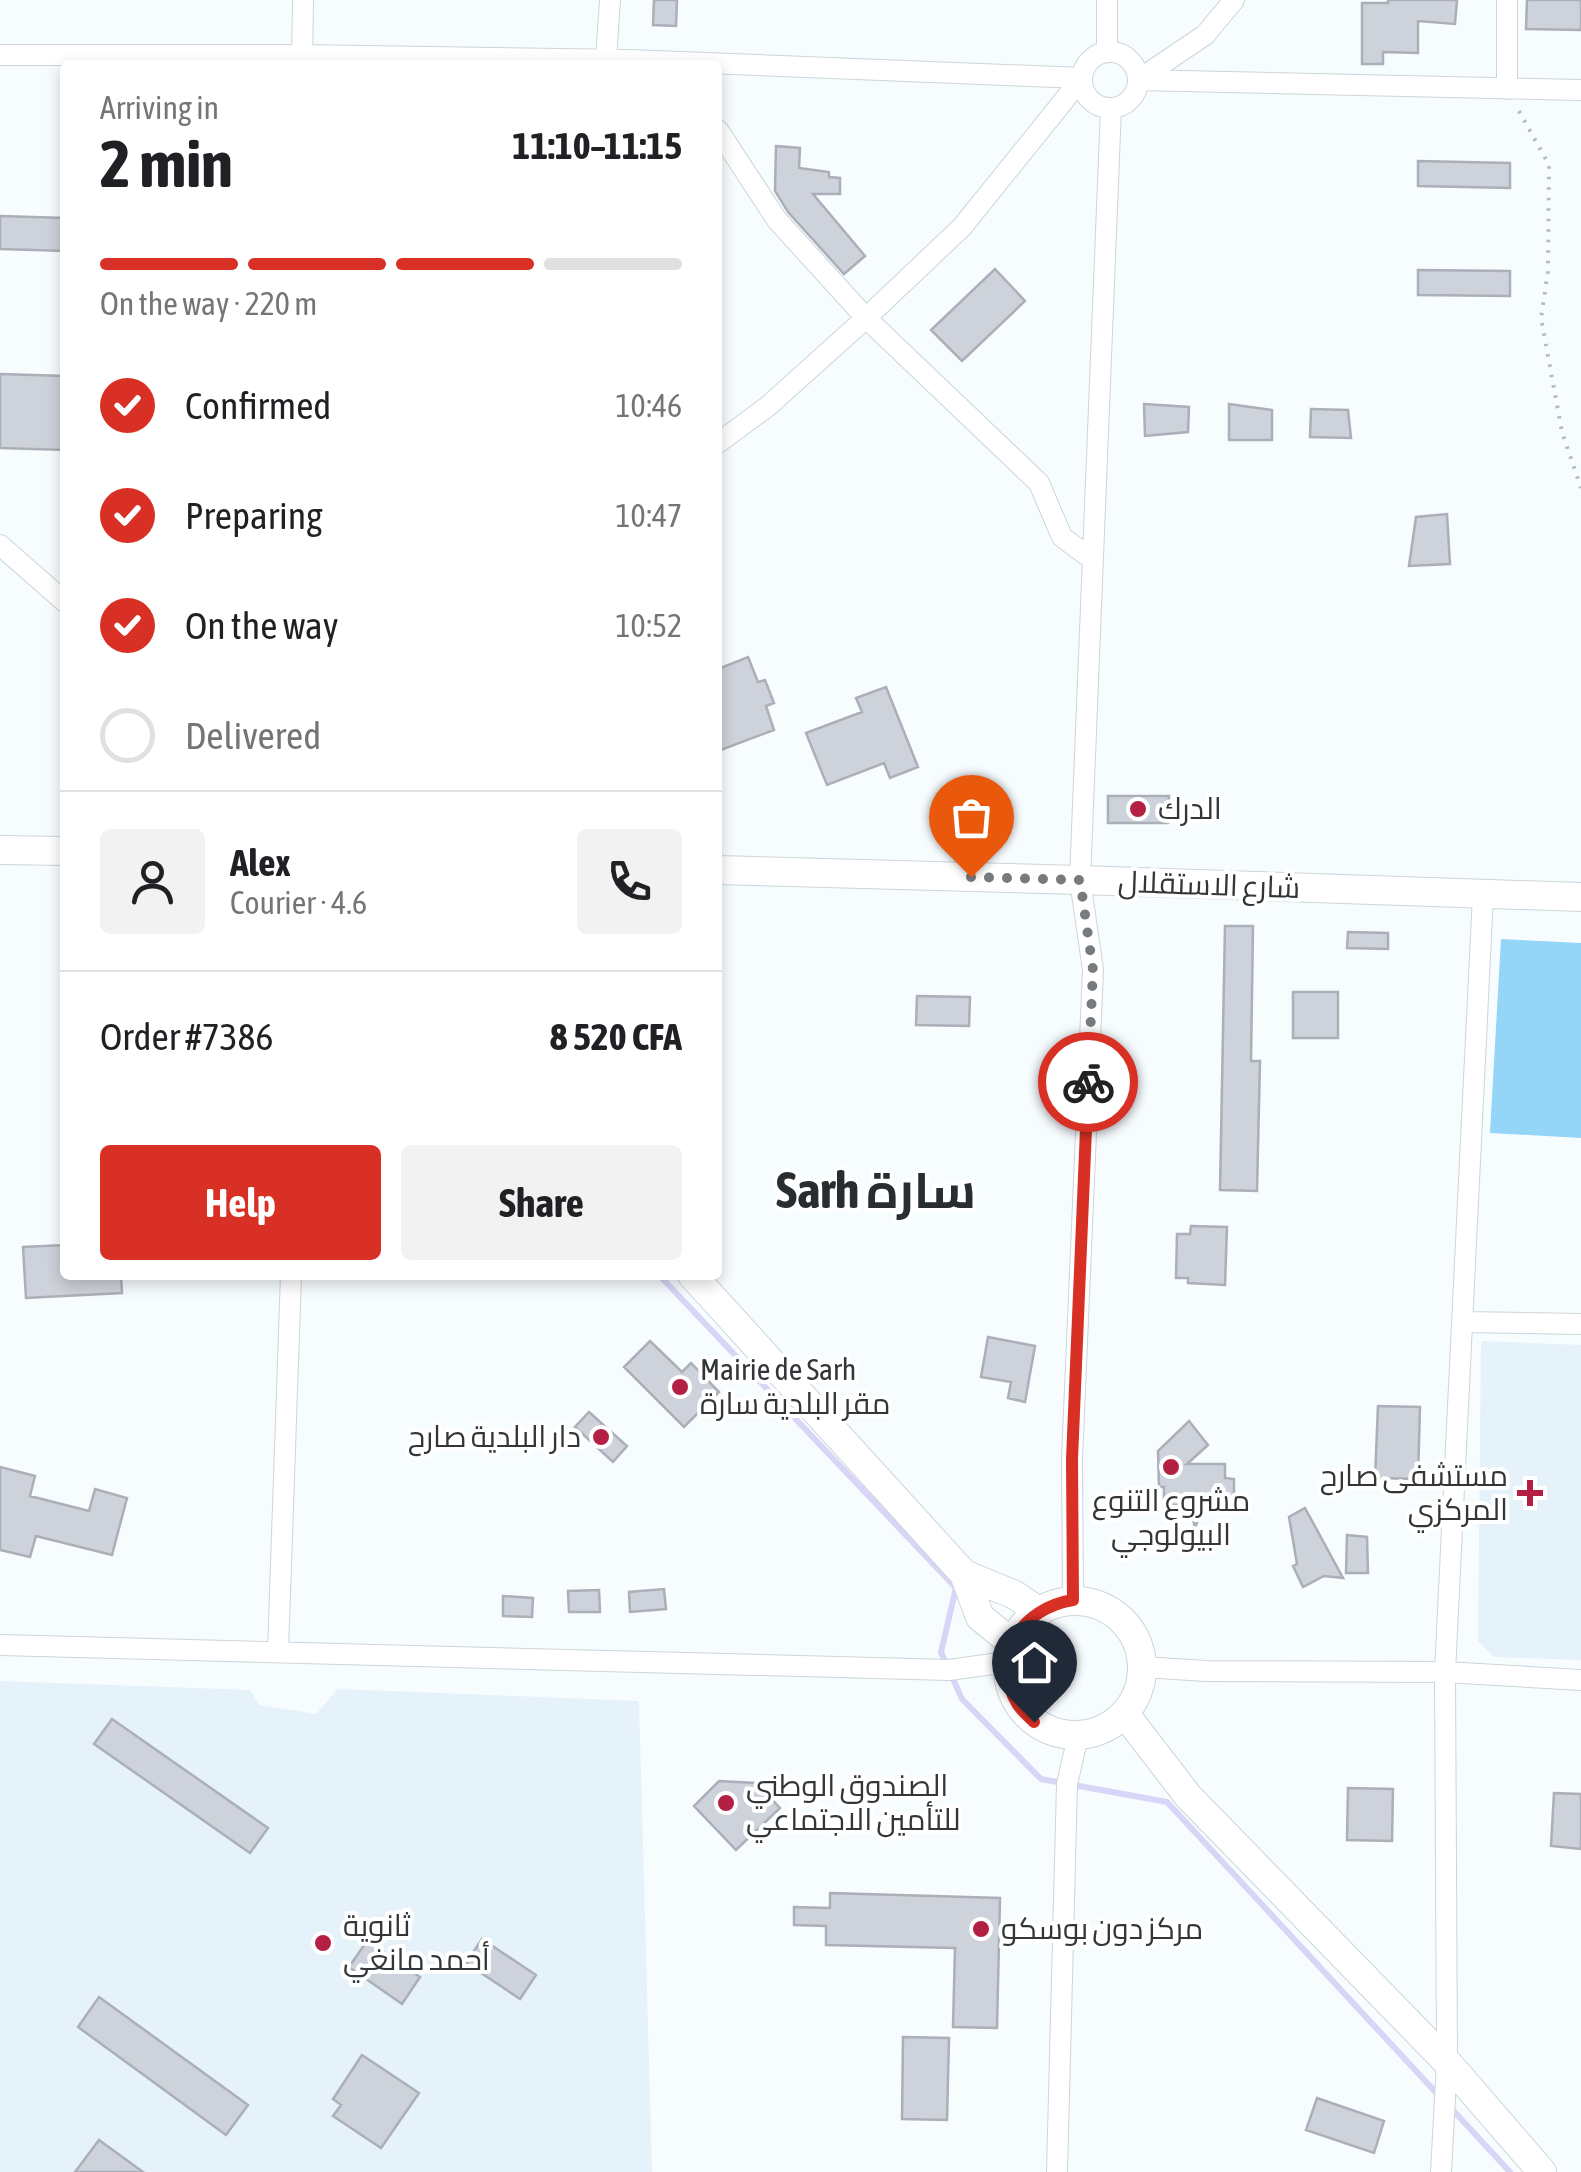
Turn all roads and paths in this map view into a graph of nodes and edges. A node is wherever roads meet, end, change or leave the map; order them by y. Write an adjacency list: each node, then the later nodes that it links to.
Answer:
1 (303, 0): 8 (street)
2 (610, 0): 9 (street)
3 (1108, 0): 6 (street)
4 (1234, 0): 12 (street)
5 (1507, 0): 13 (street)
6 (1107, 52): 11 (street); 12 (street)
7 (0, 54): 8 (street)
8 (302, 60): 9 (street)
9 (606, 60)
10 (722, 66): 11 (street)
11 (1082, 78): 15 (street); 17 (street)
12 (1138, 80): 13 (street); 15 (street)
13 (1507, 89): 14 (street); 19 (path)
14 (1581, 90)
15 (1110, 108): 21 (street)
16 (722, 136): 17 (street)
17 (866, 318): 18 (street); 21 (street)
18 (722, 440)
19 (1581, 488)
20 (0, 546): 22 (street)
21 (1093, 560): 26 (street)
22 (60, 598)
23 (0, 850): 24 (street)
24 (60, 851)
25 (722, 870): 26 (street, شارع الاستقلال)
26 (1080, 880): 27 (street, شارع الاستقلال); 34 (street)
27 (1482, 895): 28 (street, شارع الاستقلال); 31 (street)
28 (1581, 897)
29 (291, 1280): 37 (street)
30 (697, 1280): 33 (street)
31 (1463, 1322): 32 (street); 40 (street)
32 (1581, 1324)
33 (964, 1574): 35 (street); 38 (street)
34 (1073, 1600): 35 (street); 39 (street)
35 (1038, 1610): 38 (street)
36 (0, 1644): 37 (street)
37 (278, 1652): 38 (street)
38 (1009, 1653): 43 (street)
39 (1143, 1666): 40 (street); 42 (street)
40 (1445, 1672): 41 (street); 44 (street)
41 (1581, 1680)
42 (1125, 1714): 43 (street); 44 (street)
43 (1078, 1736): 45 (street)
44 (1447, 2062): 46 (street); 47 (street)
45 (1057, 2172)
46 (1442, 2172)
47 (1542, 2172)

